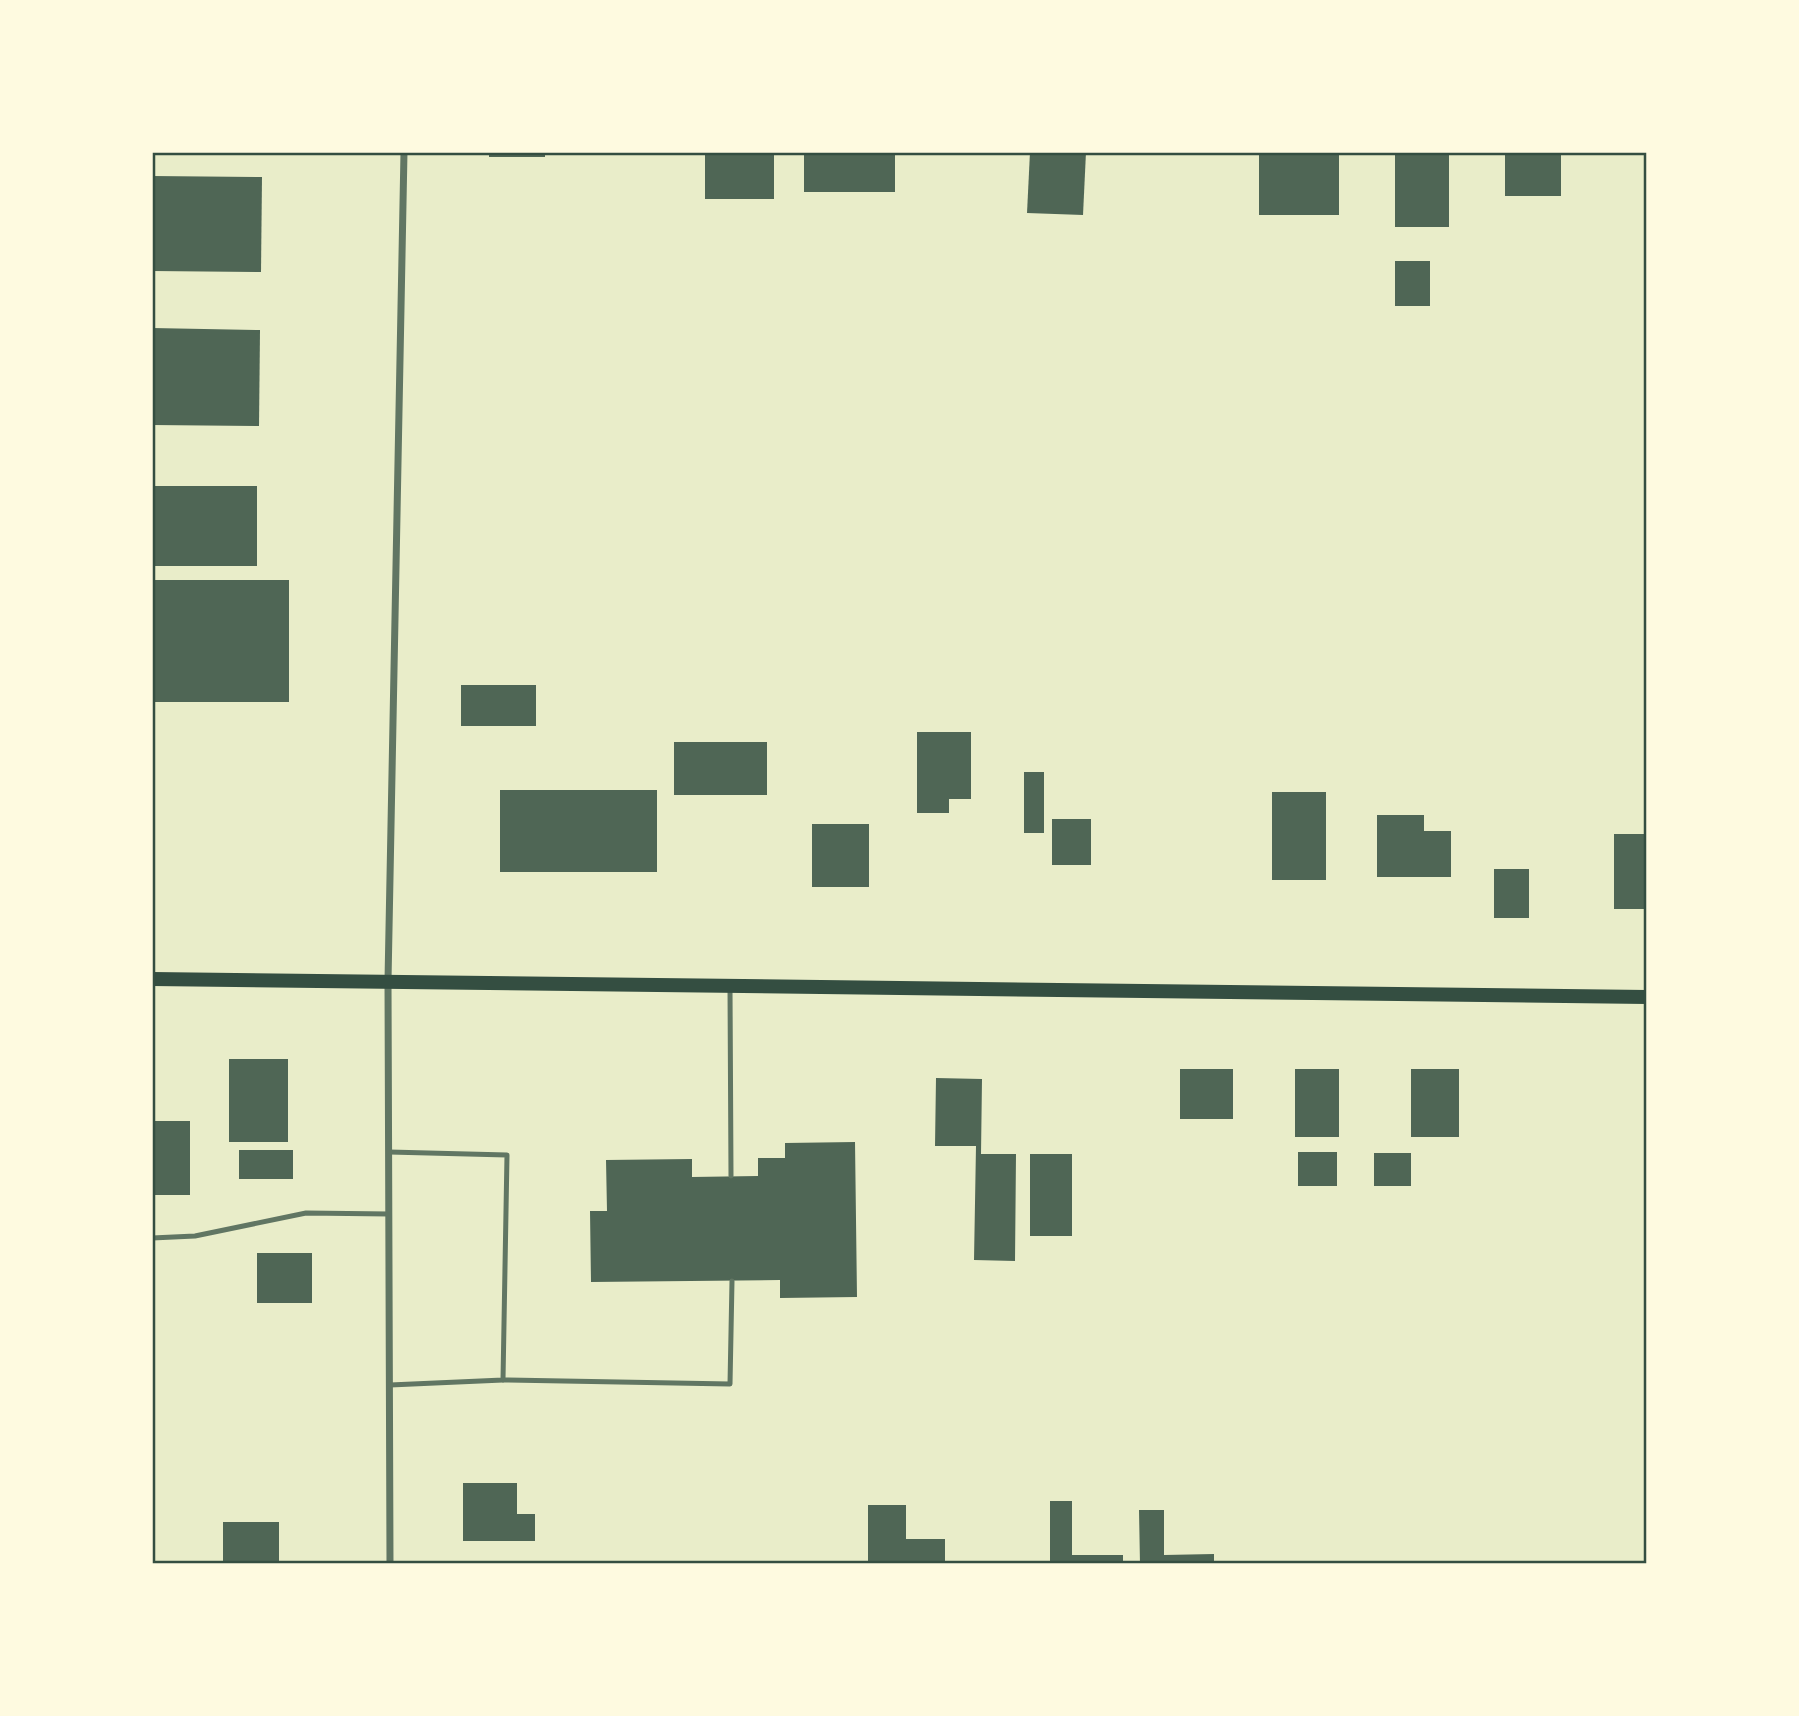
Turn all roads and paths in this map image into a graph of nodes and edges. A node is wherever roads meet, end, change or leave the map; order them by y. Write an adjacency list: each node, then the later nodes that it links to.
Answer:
1 (404, 152): 3 (street)
2 (152, 979): 3 (main road)
3 (388, 981): 4 (main road); 6 (street)
4 (730, 985): 5 (main road); 7 (lane)
5 (1647, 997)
6 (388, 1152): 8 (street); 11 (lane)
7 (731, 1176)
8 (388, 1214): 9 (lane); 12 (street)
9 (152, 1238)
10 (732, 1281): 11 (lane)
11 (503, 1380): 12 (lane)
12 (390, 1385): 13 (street)
13 (390, 1564)

